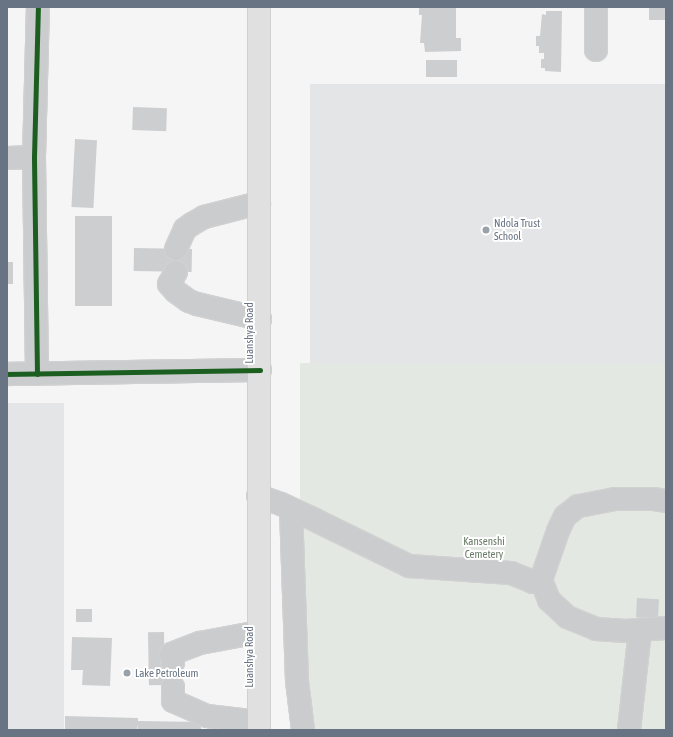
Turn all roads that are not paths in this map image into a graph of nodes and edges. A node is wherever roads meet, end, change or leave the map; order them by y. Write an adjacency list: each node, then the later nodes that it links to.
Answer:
1 (38, 7): 5 (street)
2 (259, 7): 7 (highway, Luanshya Road)
3 (596, 7): 4 (street)
4 (596, 50)
5 (34, 157): 6 (street); 13 (street)
6 (7, 158)
7 (259, 203): 8 (street); 10 (highway, Luanshya Road)
8 (176, 249)
9 (176, 272): 10 (street)
10 (260, 319): 11 (highway, Luanshya Road)
11 (260, 370): 13 (street); 14 (highway, Luanshya Road)
12 (7, 374): 13 (street)
13 (37, 374)
14 (258, 496): 16 (street); 20 (highway, Luanshya Road)
15 (666, 502): 17 (street)
16 (291, 509): 17 (street); 24 (street)
17 (541, 580): 19 (street)
18 (666, 628): 19 (street)
19 (640, 630): 25 (street)
20 (259, 632): 21 (street); 23 (highway, Luanshya Road)
21 (173, 662)
22 (173, 687): 23 (street)
23 (259, 726)
24 (303, 730)
25 (629, 730)

